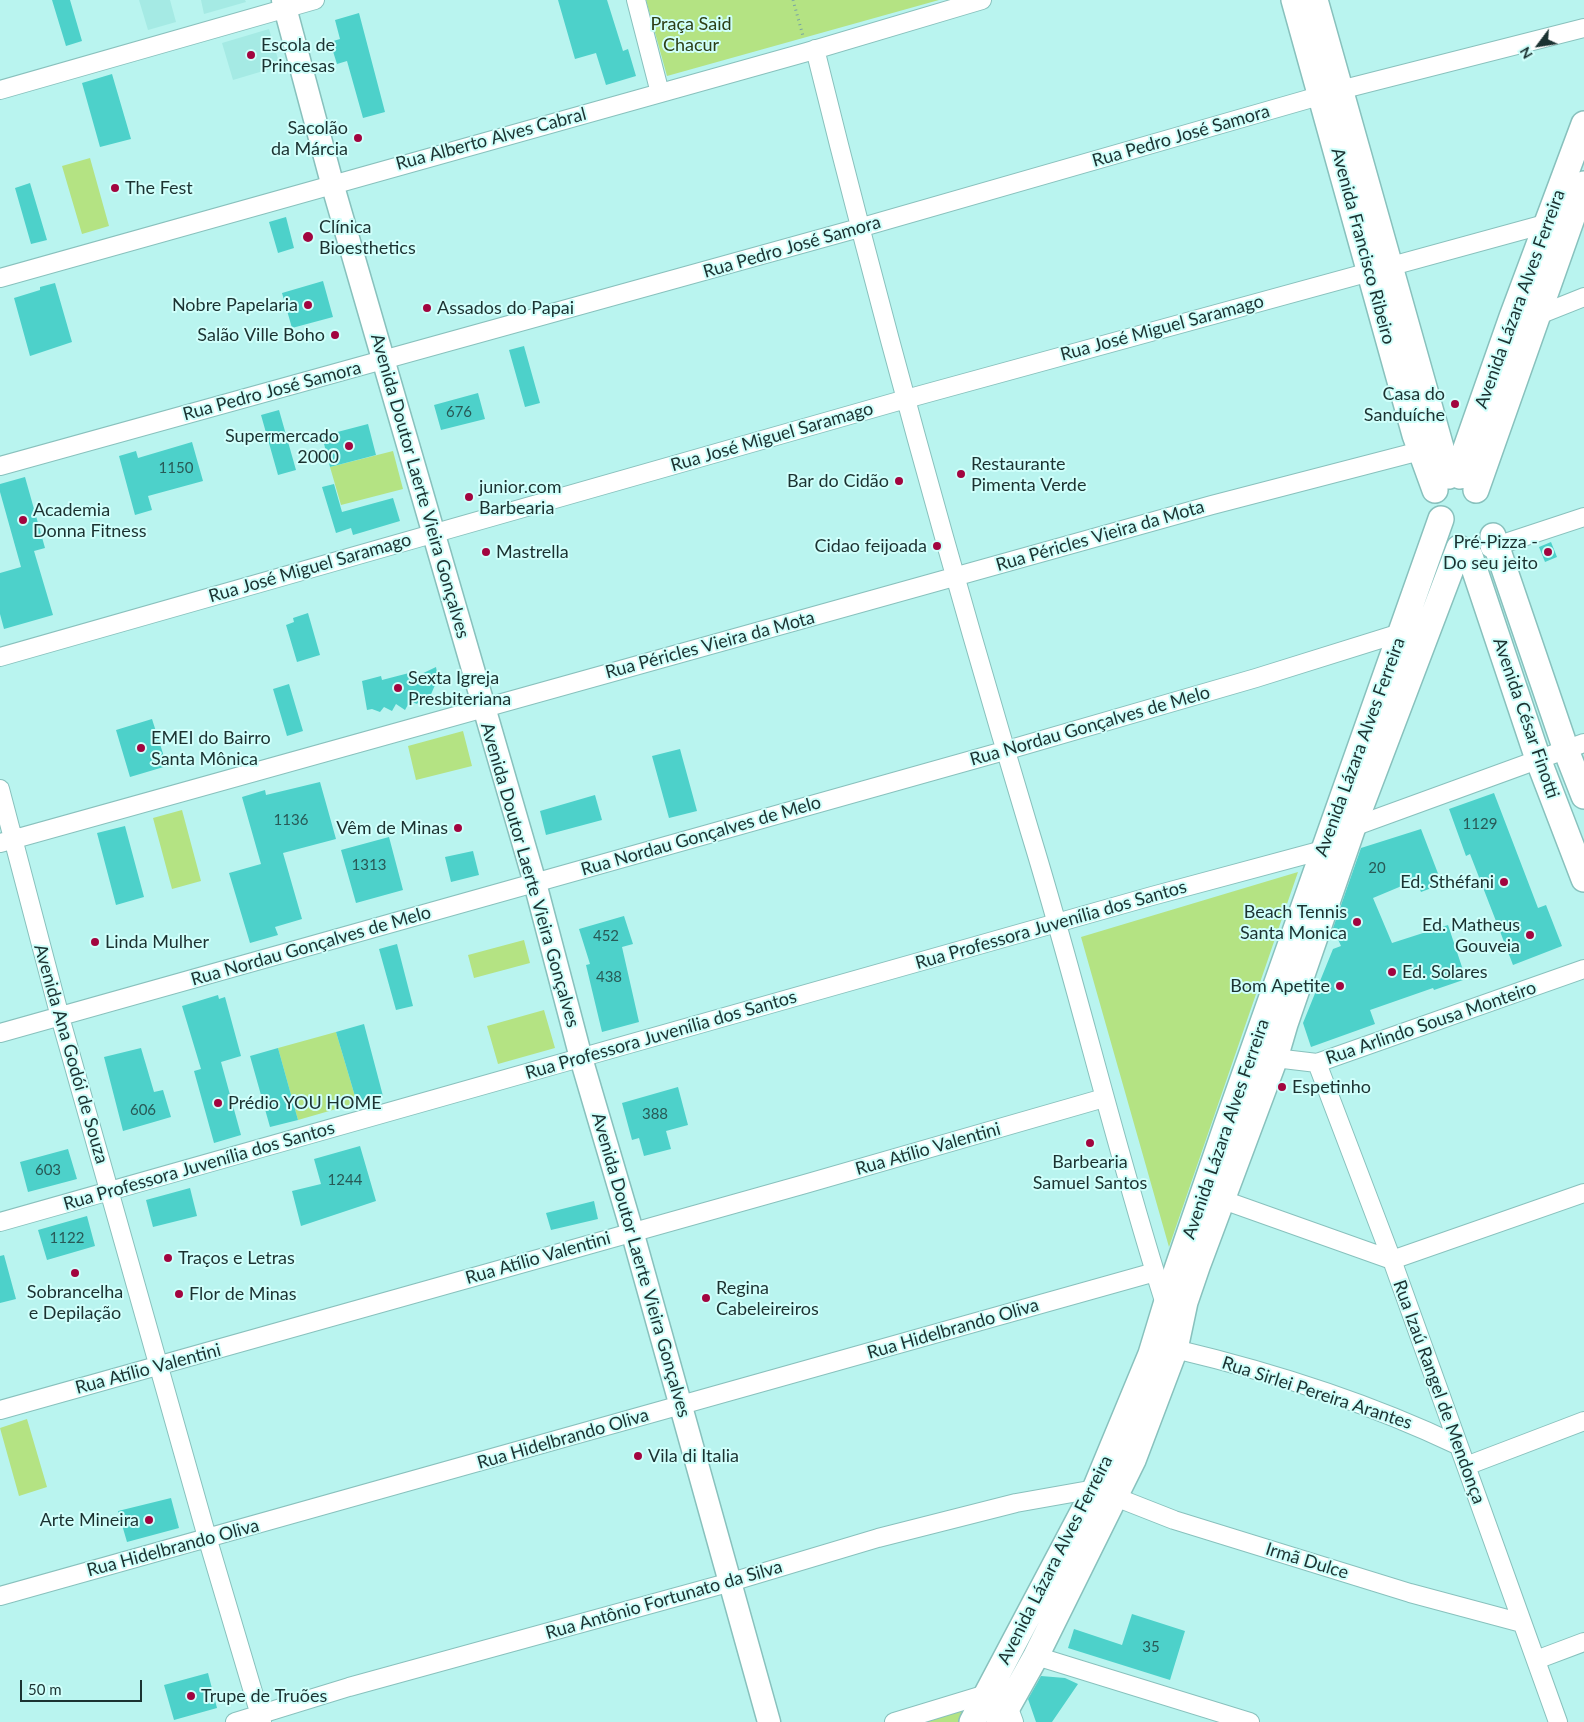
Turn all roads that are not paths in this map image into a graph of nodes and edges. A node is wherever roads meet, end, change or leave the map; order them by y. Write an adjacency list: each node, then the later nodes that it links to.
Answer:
1 (315, 0): 6 (street)
2 (636, 0): 11 (street)
3 (982, 0): 7 (street, Rua Alberto Alves Cabral)
4 (1294, 0): 12 (main road, Avenida Francisco Ribeiro)
5 (1315, 0): 12 (main road, Avenida Francisco Ribeiro)
6 (284, 4): 10 (street); 14 (street, Avenida Doutor Laerte Vieira Gonçalves)
7 (955, 4): 9 (street, Rua Alberto Alves Cabral)
8 (1584, 28): 12 (street, Rua Pedro José Samora)
9 (811, 50): 11 (street, Rua Alberto Alves Cabral); 17 (street)
10 (0, 90)
11 (660, 93): 14 (street, Rua Alberto Alves Cabral)
12 (1331, 93): 17 (street, Rua Pedro José Samora); 18 (main road, Avenida Francisco Ribeiro)
13 (1584, 124): 16 (main road, Avenida Lázara Alves Ferreira)
14 (332, 183): 19 (street, Rua Alberto Alves Cabral); 22 (street, Avenida Doutor Laerte Vieira Gonçalves)
15 (1584, 184): 21 (main road, Avenida Lázara Alves Ferreira)
16 (1545, 224): 18 (street, Rua José Miguel Saramago); 26 (main road, Avenida Lázara Alves Ferreira)
17 (859, 228): 22 (street, Rua Pedro José Samora); 23 (street)
18 (1379, 268): 23 (street, Rua José Miguel Saramago); 24 (main road, Avenida Francisco Ribeiro); 26 (main road, Avenida Francisco Ribeiro)
19 (0, 278)
20 (1584, 297): 21 (street)
21 (1539, 315): 26 (main road, Avenida Lázara Alves Ferreira)
22 (385, 360): 25 (street, Rua Pedro José Samora); 29 (street, Avenida Doutor Laerte Vieira Gonçalves)
23 (906, 399): 29 (street, Rua José Miguel Saramago); 31 (street)
24 (1420, 451): 26 (main road, Avenida Francisco Ribeiro); 31 (street, Rua Péricles Vieira da Mota)
25 (0, 466)
26 (1455, 483): 28 (main road); 30 (main road)
27 (1584, 517): 30 (street)
28 (1441, 519): 30 (main road); 32 (main road, Avenida Lázara Alves Ferreira)
29 (434, 533): 33 (street, Rua José Miguel Saramago); 34 (street, Avenida Doutor Laerte Vieira Gonçalves)
30 (1482, 547): 35 (main road, Avenida César Finotti); 37 (main road, Avenida César Finotti); 40 (main road, Avenida Lázara Alves Ferreira)
31 (955, 577): 34 (street, Rua Péricles Vieira da Mota); 36 (street)
32 (1400, 633): 36 (street, Rua Nordau Gonçalves de Melo); 42 (main road, Avenida Lázara Alves Ferreira)
33 (0, 657)
34 (484, 708): 41 (street, Rua Péricles Vieira da Mota); 44 (street, Avenida Doutor Laerte Vieira Gonçalves)
35 (1575, 747): 37 (street); 39 (main road, Avenida César Finotti)
36 (1004, 751): 44 (street, Rua Nordau Gonçalves de Melo); 45 (street)
37 (1538, 759): 40 (street); 43 (main road, Avenida César Finotti)
38 (0, 789): 41 (street, Avenida Ana Godói de Souza)
39 (1584, 796)
40 (1353, 827): 47 (main road, Avenida Lázara Alves Ferreira)
41 (7, 841): 48 (street, Avenida Ana Godói de Souza)
42 (1323, 850): 45 (street, Rua Professora Juvenília dos Santos); 47 (main road, Avenida Lázara Alves Ferreira)
43 (1584, 879)
44 (534, 883): 48 (street, Rua Nordau Gonçalves de Melo); 50 (street, Avenida Doutor Laerte Vieira Gonçalves)
45 (1056, 923): 50 (street, Rua Professora Juvenília dos Santos); 53 (street)
46 (1584, 970): 52 (street, Rua Arlindo Sousa Monteiro)
47 (1292, 972): 51 (main road, Avenida Lázara Alves Ferreira); 56 (main road, Avenida Lázara Alves Ferreira)
48 (60, 1017): 49 (street, Rua Nordau Gonçalves de Melo); 54 (street, Avenida Ana Godói de Souza)
49 (0, 1033)
50 (581, 1058): 54 (street, Rua Professora Juvenília dos Santos); 58 (street, Avenida Doutor Laerte Vieira Gonçalves)
51 (1276, 1058): 52 (street, Rua Arlindo Sousa Monteiro); 56 (main road, Avenida Lázara Alves Ferreira)
52 (1317, 1063): 59 (street, Rua Izaú Rangel de Mendonça)
53 (1104, 1098): 58 (street, Rua Atílio Valentini); 60 (street)
54 (109, 1192): 57 (street, Rua Professora Juvenília dos Santos); 63 (street, Avenida Ana Godói de Souza)
55 (1584, 1193): 59 (street)
56 (1214, 1196): 59 (street); 61 (main road, Avenida Lázara Alves Ferreira); 62 (main road, Avenida Lázara Alves Ferreira)
57 (0, 1222)
58 (632, 1231): 63 (street, Rua Atílio Valentini); 64 (street, Avenida Doutor Laerte Vieira Gonçalves)
59 (1392, 1260): 67 (street, Rua Izaú Rangel de Mendonça)
60 (1155, 1272): 61 (street); 64 (street, Rua Hidelbrando Oliva)
61 (1166, 1304): 69 (main road, Avenida Lázara Alves Ferreira)
62 (1175, 1350): 67 (street, Rua Sirlei Pereira Arantes); 69 (main road, Avenida Lázara Alves Ferreira)
63 (159, 1366): 65 (street, Rua Atílio Valentini); 70 (street, Avenida Ana Godói de Souza)
64 (681, 1405): 70 (street, Rua Hidelbrando Oliva); 71 (street, Avenida Doutor Laerte Vieira Gonçalves)
65 (0, 1410)
66 (1584, 1421): 68 (street)
67 (1457, 1445): 68 (street, Rua Izaú Rangel de Mendonça)
68 (1466, 1466): 73 (street, Rua Izaú Rangel de Mendonça)
69 (1105, 1493): 71 (street, Rua Antônio Fortunato da Silva); 73 (street, Irmã Dulce); 75 (main road, Avenida Lázara Alves Ferreira); 77 (main road, Avenida Lázara Alves Ferreira)
70 (207, 1537): 72 (street, Rua Hidelbrando Oliva); 80 (street, Avenida Ana Godói de Souza)
71 (731, 1582): 80 (street, Rua Antônio Fortunato da Silva); 82 (street, Avenida Doutor Laerte Vieira Gonçalves)
72 (0, 1596)
73 (1522, 1623): 76 (street, Rua Izaú Rangel de Mendonça)
74 (1584, 1642): 76 (street)
75 (1036, 1656): 78 (street); 79 (main road, Avenida Lázara Alves Ferreira)
76 (1536, 1660): 86 (street, Rua Izaú Rangel de Mendonça)
77 (986, 1694): 79 (street); 83 (street); 84 (main road, Avenida Lázara Alves Ferreira)
78 (1203, 1716): 85 (street)
79 (1007, 1717)
80 (261, 1718): 81 (street, Rua Antônio Fortunato da Silva)
81 (235, 1722)
82 (769, 1722)
83 (894, 1722)
84 (972, 1722)
85 (1250, 1722)
86 (1558, 1722)

